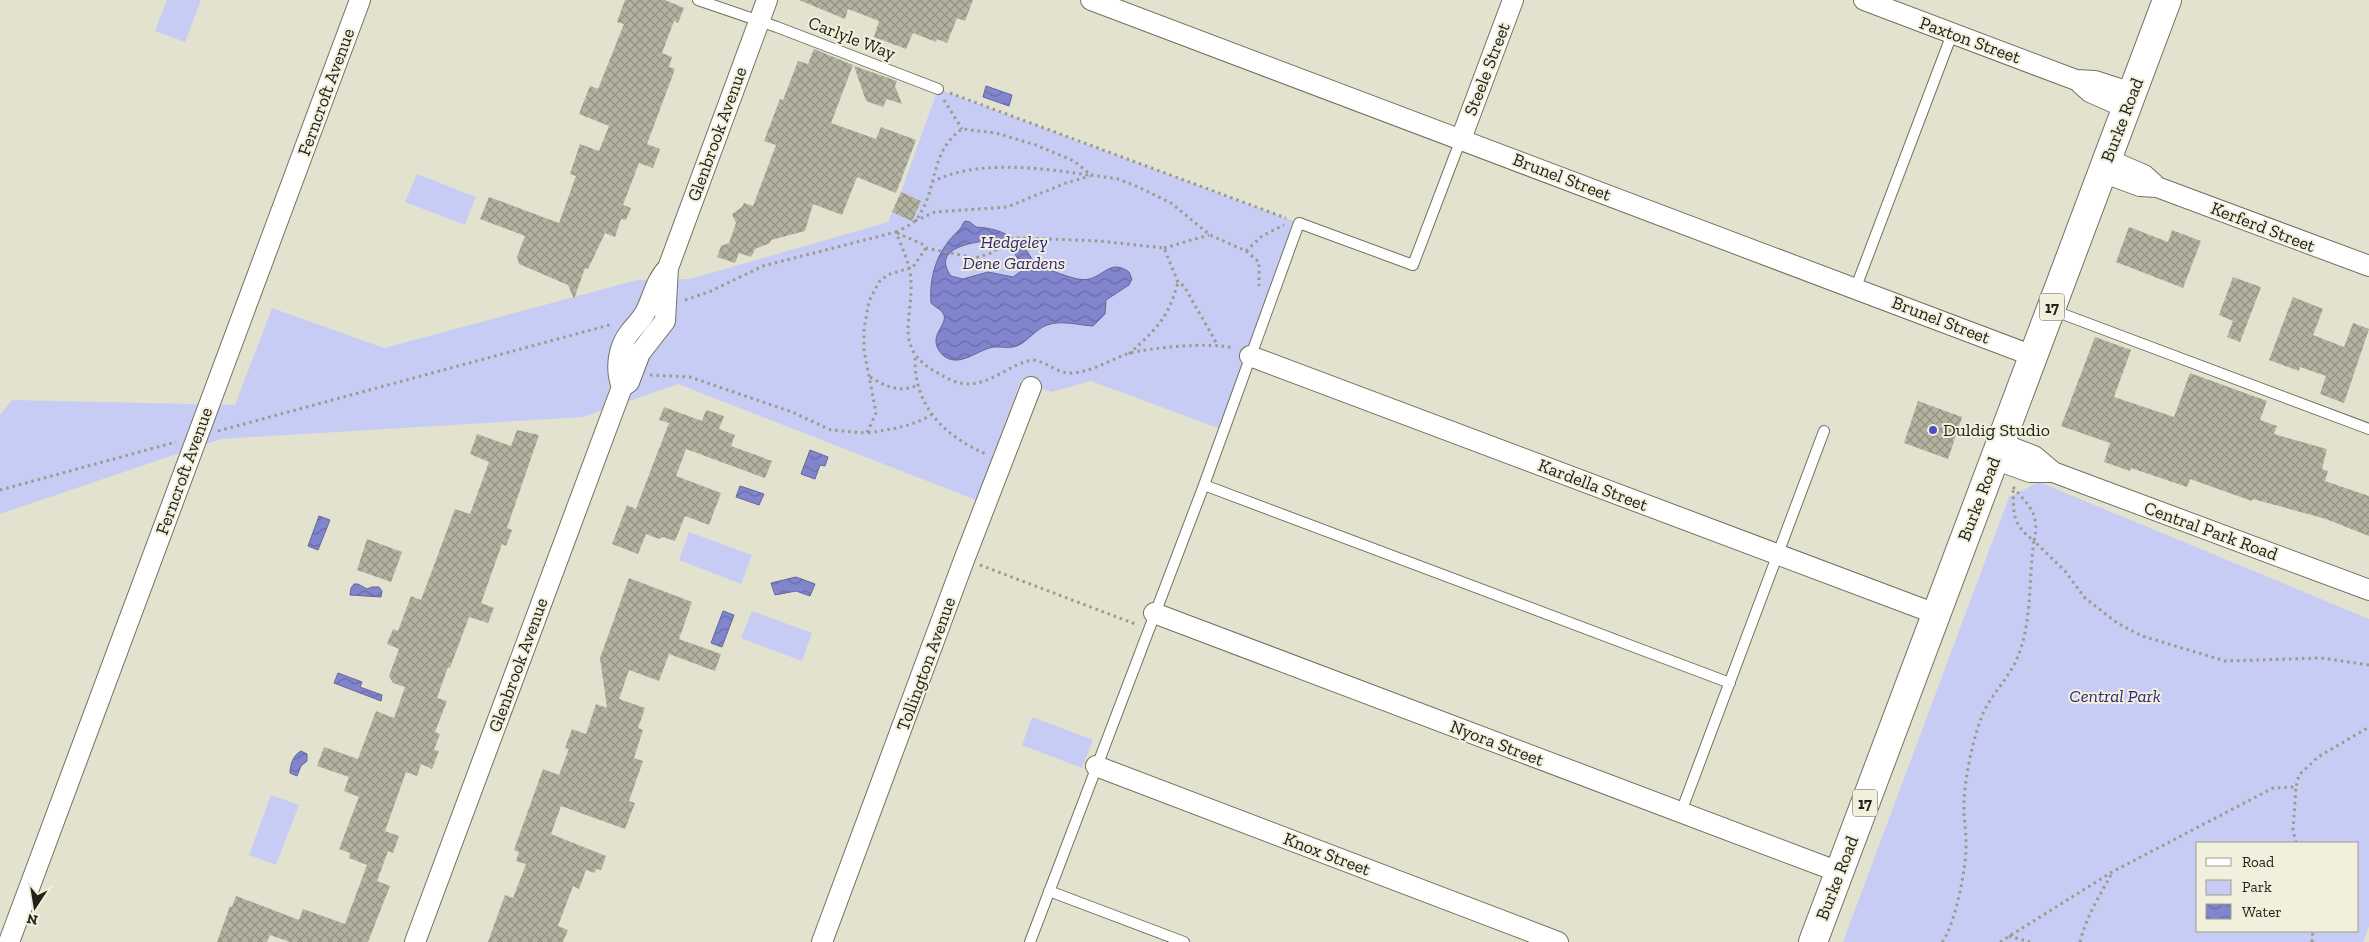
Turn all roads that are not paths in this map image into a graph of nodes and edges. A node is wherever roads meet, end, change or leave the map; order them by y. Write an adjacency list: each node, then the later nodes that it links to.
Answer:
1 (360, 0): 33 (street, Ferncroft Avenue)
2 (698, 0): 8 (lane, Carlyle Way)
3 (767, 0): 8 (street, Glenbrook Avenue)
4 (1091, 0): 12 (street, Brunel Street)
5 (1513, 0): 12 (street, Steele Street)
6 (1864, 0): 9 (street, Paxton Street)
7 (2167, 0): 11 (main road, Burke Road / 17)
8 (759, 22): 10 (lane, Carlyle Way); 34 (street, Glenbrook Avenue)
9 (1952, 34): 11 (street, Paxton Street); 15 (lane)
10 (938, 88)
11 (2129, 101): 13 (main road, Burke Road / 17)
12 (1461, 139): 15 (street, Brunel Street); 17 (lane)
13 (2104, 166): 14 (street, Kerferd Street); 16 (main road, Burke Road / 17)
14 (2369, 266)
15 (1856, 287): 18 (street, Brunel Street)
16 (2051, 309): 18 (main road, Burke Road / 17); 20 (lane)
17 (1250, 356): 23 (lane); 24 (street, Kardella Street)
18 (2033, 356): 22 (main road, Burke Road / 17)
19 (1031, 387): 35 (street, Tollington Avenue)
20 (2369, 429)
21 (1824, 430): 24 (lane)
22 (1997, 451): 25 (street, Central Park Road); 26 (main road, Burke Road / 17)
23 (1204, 485): 27 (lane); 28 (lane)
24 (1778, 554): 26 (street, Kardella Street); 28 (lane)
25 (2369, 590)
26 (1936, 614): 31 (main road, Burke Road / 17)
27 (1151, 621): 29 (lane); 30 (street, Nyora Street)
28 (1730, 683): 30 (lane)
29 (1096, 766): 32 (lane); 38 (street, Knox Street)
30 (1681, 812): 31 (street, Nyora Street)
31 (1839, 872): 39 (main road, Burke Road / 17)
32 (1049, 891): 36 (lane); 37 (lane)
33 (9, 942)
34 (415, 942)
35 (822, 942)
36 (1030, 942)
37 (1184, 942)
38 (1558, 942)
39 (1813, 942)

